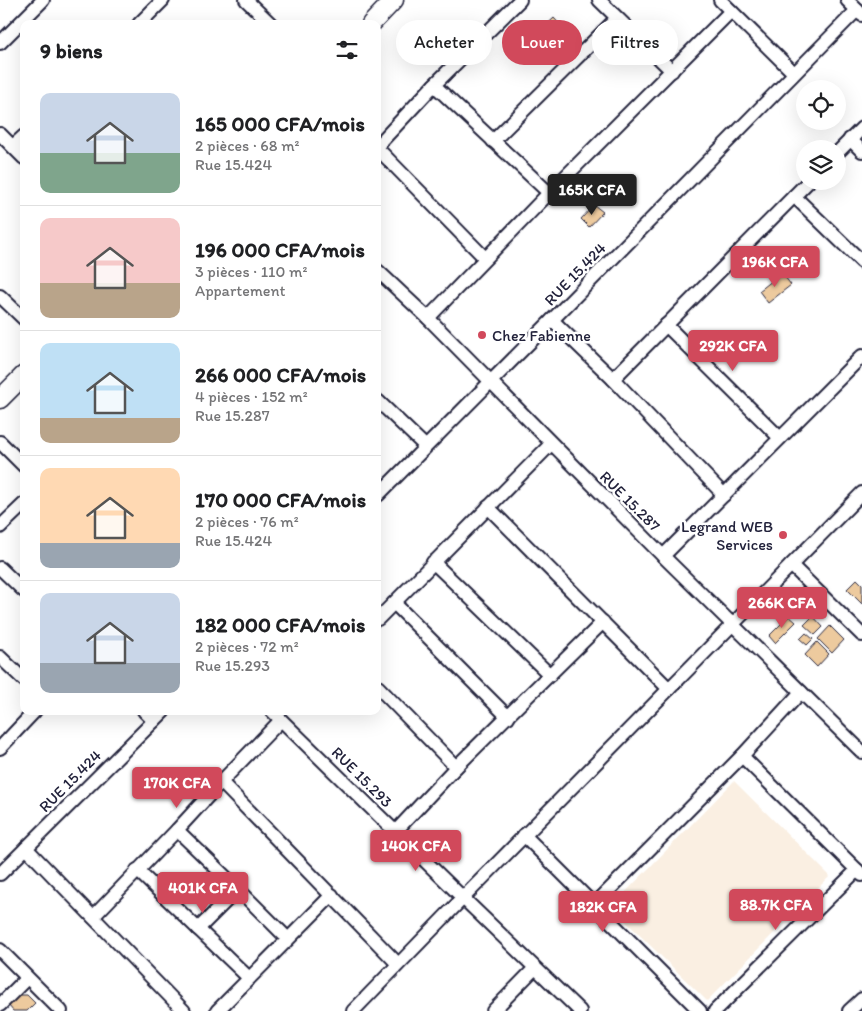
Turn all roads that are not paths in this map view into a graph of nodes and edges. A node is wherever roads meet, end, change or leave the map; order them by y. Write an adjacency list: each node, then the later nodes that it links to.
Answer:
1 (43, 0): 12 (street)
2 (163, 0): 13 (street)
3 (246, 0): 14 (street)
4 (520, 0): 20 (street)
5 (599, 0): 11 (street)
6 (720, 0): 9 (street)
7 (847, 0): 10 (street)
8 (392, 1): 15 (main road)
9 (731, 11): 18 (street); 19 (street)
10 (861, 13): 19 (street, RUE 15.424)
11 (617, 18): 18 (street); 25 (street)
12 (23, 20)
13 (143, 20)
14 (267, 20)
15 (375, 20)
16 (20, 23): 17 (street)
17 (0, 43)
18 (672, 71): 33 (street)
19 (794, 73): 41 (street, RUE 15.424)
20 (434, 85): 25 (street); 26 (street)
21 (862, 128): 23 (street)
22 (0, 134): 28 (street)
23 (850, 139): 27 (street); 29 (street)
24 (20, 140): 28 (street)
25 (493, 141): 33 (street)
26 (381, 142)
27 (846, 143)
28 (13, 146): 31 (street)
29 (862, 151)
30 (381, 152): 35 (street)
31 (20, 154)
32 (800, 190): 34 (street)
33 (549, 193): 35 (street)
34 (794, 196): 36 (street); 42 (street)
35 (486, 258): 40 (street)
36 (862, 262)
37 (381, 274): 40 (street, RUE 15.287)
38 (0, 296): 39 (street)
39 (20, 316)
40 (428, 318): 46 (street, RUE 15.287)
41 (552, 320): 45 (street); 46 (street, RUE 15.424)
42 (666, 324): 45 (street); 49 (street)
43 (862, 356): 49 (street)
44 (20, 379): 47 (main road)
45 (613, 379): 56 (street)
46 (491, 382): 51 (street, RUE 15.287); 52 (street, RUE 15.424)
47 (0, 399)
48 (381, 404): 52 (street)
49 (780, 438): 56 (street)
50 (0, 442): 53 (street)
51 (551, 444): 57 (street); 60 (street, RUE 15.287)
52 (425, 446): 54 (street, RUE 15.424)
53 (20, 462)
54 (381, 492)
55 (862, 493): 62 (street)
56 (724, 495): 60 (street)
57 (488, 507): 61 (street); 67 (street)
58 (20, 508): 59 (street)
59 (0, 528)
60 (663, 556): 68 (street, RUE 15.287)
61 (433, 562): 65 (street); 71 (street)
62 (791, 564): 68 (street); 69 (street)
63 (0, 568): 64 (street)
64 (20, 587)
65 (394, 603): 66 (street); 80 (street)
66 (381, 616)
67 (603, 622): 71 (street); 73 (street)
68 (732, 624): 73 (street); 75 (street, RUE 15.287)
69 (861, 630)
70 (0, 657): 72 (street)
71 (550, 675): 80 (street)
72 (20, 676)
73 (669, 689): 89 (street)
74 (381, 690): 85 (street)
75 (801, 692): 83 (street, RUE 15.287); 84 (street)
76 (31, 715): 82 (street)
77 (148, 715): 81 (street)
78 (160, 715): 81 (street, RUE 15.424)
79 (277, 716): 86 (street); 88 (street, RUE 15.293)
80 (508, 717): 85 (street)
81 (154, 721): 90 (street, RUE 15.424)
82 (3, 740)
83 (861, 749)
84 (742, 756): 92 (street); 97 (street)
85 (456, 767): 88 (street)
86 (221, 782): 87 (street); 95 (street)
87 (177, 830): 91 (street); 94 (street)
88 (395, 832): 96 (street, RUE 15.293)
89 (524, 835): 96 (street); 97 (street)
90 (26, 848): 93 (street, RUE 15.424); 98 (street)
91 (137, 870): 98 (street); 99 (street)
92 (859, 873): 115 (street)
93 (0, 874)
94 (238, 889): 99 (street); 100 (street)
95 (332, 895): 100 (street); 102 (street)
96 (462, 898): 102 (street); 103 (street, RUE 15.293)
97 (594, 905): 114 (street)
98 (93, 917): 109 (street)
99 (198, 929): 105 (street)
100 (288, 939): 105 (street)
101 (0, 950): 104 (street)
102 (398, 964): 111 (street)
103 (535, 968): 112 (street); 113 (street, RUE 15.293)
104 (27, 978): 107 (street); 108 (street)
105 (249, 978): 110 (street)
106 (862, 999): 116 (street)
107 (0, 1005)
108 (61, 1011)
109 (184, 1011)
110 (217, 1011)
111 (353, 1011)
112 (492, 1011)
113 (580, 1011)
114 (700, 1011)
115 (715, 1011)
116 (849, 1011)

